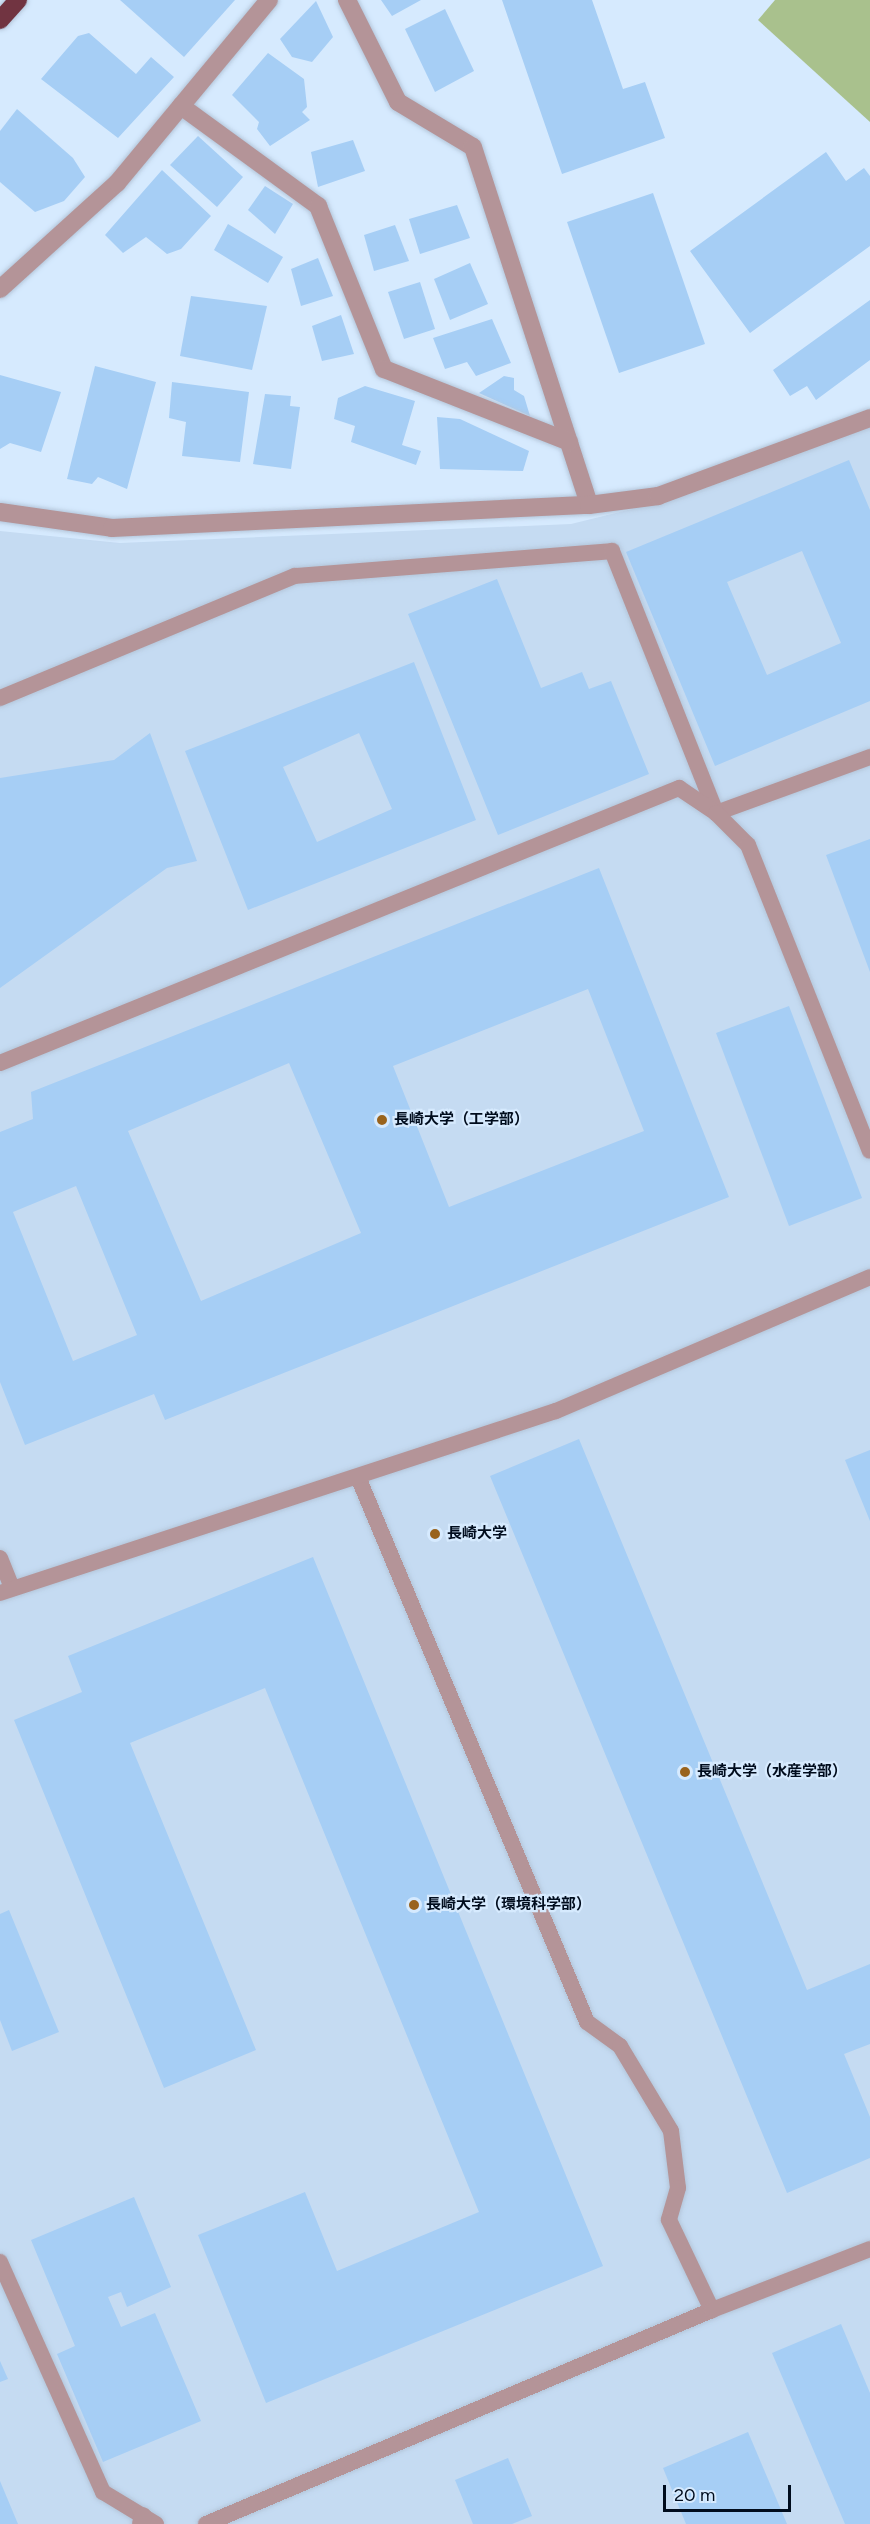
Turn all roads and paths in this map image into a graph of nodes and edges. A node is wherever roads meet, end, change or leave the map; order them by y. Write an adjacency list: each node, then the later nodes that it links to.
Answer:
1 (18, 0): 4 (highway)
2 (269, 0): 5 (street)
3 (347, 0): 8 (street)
4 (0, 20)
5 (181, 106): 6 (street); 8 (street)
6 (0, 289)
7 (870, 418): 9 (street)
8 (569, 442): 9 (street)
9 (589, 505): 10 (street)
10 (0, 512)
11 (0, 698): 13 (lane)
12 (870, 758): 13 (lane)
13 (716, 813): 14 (lane); 15 (lane)
14 (0, 1063)
15 (870, 1151)
16 (870, 1277): 17 (lane)
17 (358, 1477): 19 (lane); 22 (lane)
18 (0, 1558): 19 (lane)
19 (6, 1591)
20 (870, 2249): 22 (lane)
21 (0, 2262): 23 (lane)
22 (712, 2310): 24 (lane)
23 (147, 2521)
24 (206, 2524)

